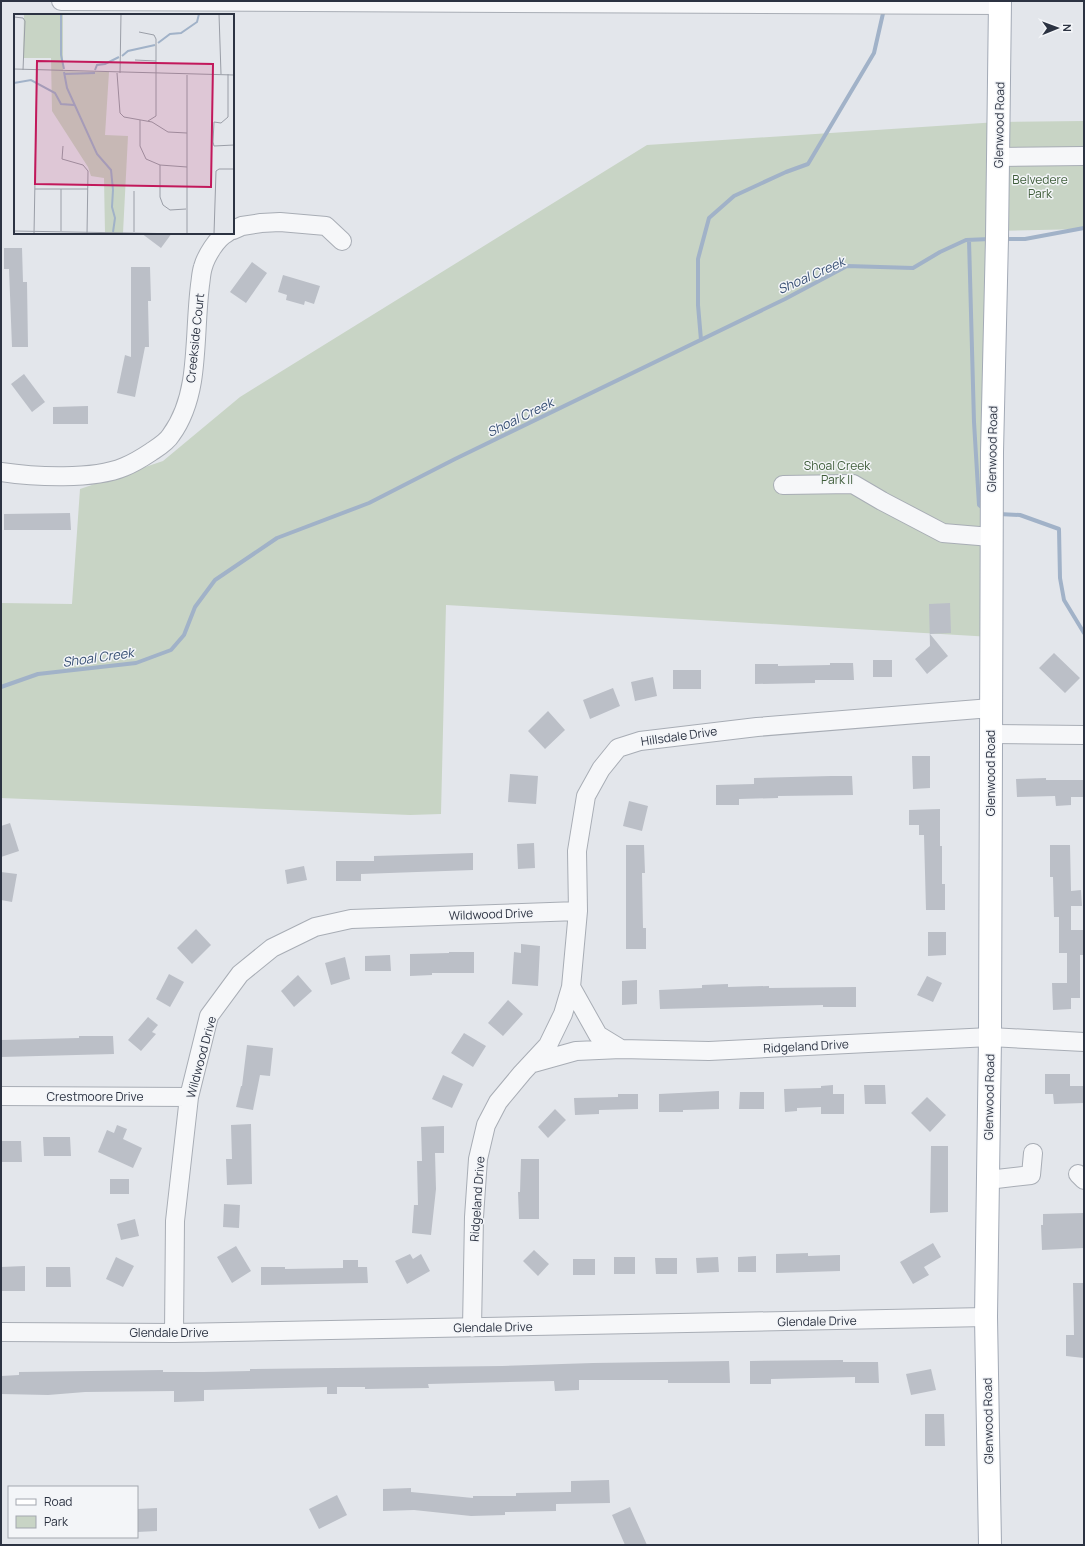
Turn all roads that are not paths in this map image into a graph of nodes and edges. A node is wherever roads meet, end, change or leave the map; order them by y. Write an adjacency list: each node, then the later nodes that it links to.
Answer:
1 (60, 1): 2 (street)
2 (1000, 3): 4 (main road, Glenwood Road)
3 (1084, 156): 4 (street)
4 (998, 157): 10 (main road, Glenwood Road)
5 (234, 230): 7 (street)
6 (226, 234): 8 (street, Creekside Court)
7 (342, 241)
8 (1, 472)
9 (783, 485): 10 (street)
10 (991, 537): 11 (main road, Glenwood Road)
11 (991, 708): 12 (main road, Glenwood Road); 14 (street, Hillsdale Drive)
12 (990, 734): 13 (street); 16 (main road, Glenwood Road)
13 (1084, 736)
14 (578, 911): 15 (street, Hillsdale Drive); 21 (street, Wildwood Drive)
15 (571, 987): 18 (street, Ridgeland Drive); 19 (street, Ridgeland Drive)
16 (990, 1037): 17 (street, Ridgeland Drive); 18 (street, Ridgeland Drive); 23 (main road, Glenwood Road)
17 (1084, 1042)
18 (622, 1049): 19 (street, Ridgeland Drive)
19 (533, 1063): 25 (street, Ridgeland Drive)
20 (1, 1096): 21 (street, Crestmoore Drive)
21 (189, 1097): 27 (street, Wildwood Drive)
22 (1033, 1153): 23 (street)
23 (988, 1180): 24 (main road, Glenwood Road)
24 (986, 1317): 25 (street, Glendale Drive); 28 (main road, Glenwood Road)
25 (472, 1328): 27 (street, Glendale Drive)
26 (1, 1332): 27 (street, Glendale Drive)
27 (174, 1333)
28 (990, 1545)

